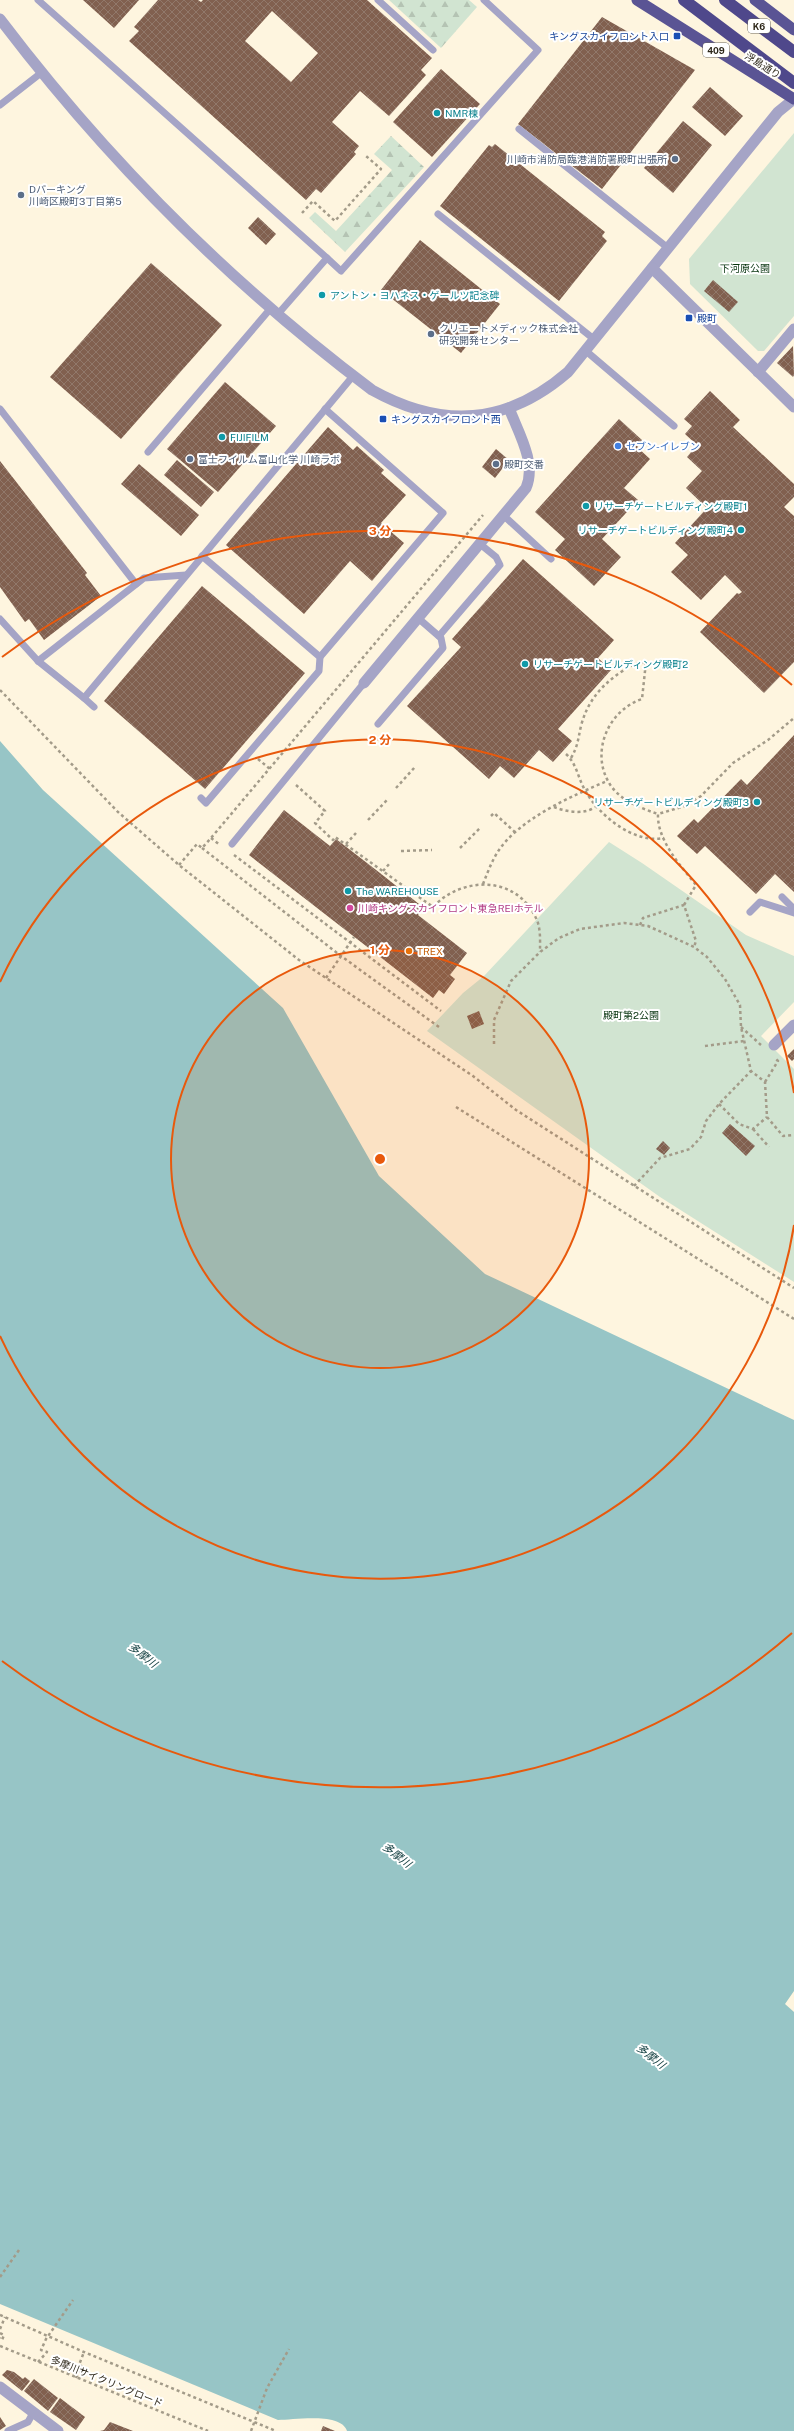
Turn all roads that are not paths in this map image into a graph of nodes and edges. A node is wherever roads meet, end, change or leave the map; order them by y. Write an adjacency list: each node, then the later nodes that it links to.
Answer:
1 (38, 0): 19 (lane)
2 (378, 0): 10 (lane)
3 (484, 0): 19 (lane)
4 (637, 0): 14 (highway, 浮島通り / 409)
5 (684, 0): 13 (highway, K6)
6 (725, 0): 11 (highway, K6)
7 (755, 0): 9 (highway)
8 (0, 19): 12 (street)
9 (794, 30)
10 (433, 50)
11 (794, 52)
12 (42, 73): 15 (lane); 21 (street)
13 (794, 83)
14 (794, 99): 18 (street)
15 (0, 105)
16 (519, 129): 18 (lane)
17 (438, 214): 23 (lane)
18 (668, 248): 20 (street)
19 (327, 258): 21 (lane)
20 (652, 268): 23 (street); 25 (street)
21 (275, 311): 26 (street); 32 (lane)
22 (794, 329): 25 (street)
23 (595, 340): 24 (street)
24 (586, 351): 28 (street); 31 (lane)
25 (758, 372): 27 (street)
26 (353, 376): 28 (street); 30 (lane)
27 (794, 407)
28 (509, 408): 33 (street)
29 (0, 409): 38 (lane)
30 (325, 410): 35 (lane); 42 (lane)
31 (674, 426)
32 (148, 452)
33 (503, 515): 34 (street); 36 (lane)
34 (480, 544): 39 (street); 41 (lane)
35 (202, 556): 37 (lane); 42 (lane)
36 (551, 558)
37 (186, 575): 38 (lane); 45 (lane)
38 (136, 584): 43 (lane)
39 (418, 618): 41 (lane); 44 (street)
40 (0, 619): 43 (lane)
41 (439, 636): 47 (lane)
42 (320, 657): 48 (lane)
43 (38, 661): 45 (lane)
44 (364, 683): 49 (lane)
45 (84, 698): 46 (lane)
46 (94, 707)
47 (378, 724)
48 (201, 798)
49 (232, 844)
50 (782, 897): 51 (lane)
51 (794, 909)
52 (750, 912): 53 (lane)
53 (794, 913)
54 (794, 1025): 55 (street)
55 (774, 1045)
56 (0, 2387): 57 (street)
57 (34, 2413): 58 (lane); 59 (street)
58 (8, 2431)
59 (58, 2431)

